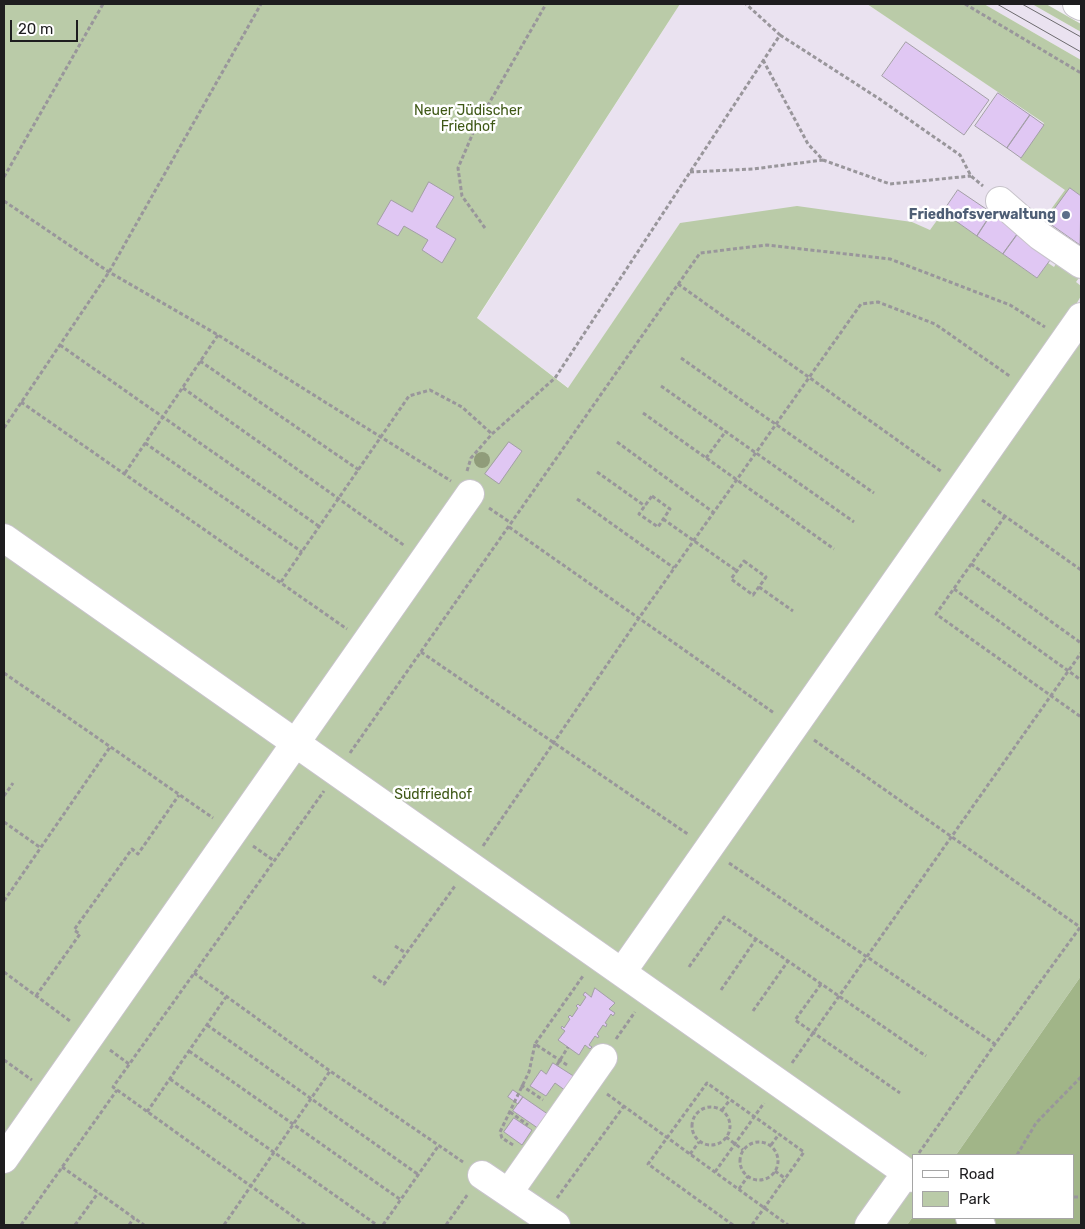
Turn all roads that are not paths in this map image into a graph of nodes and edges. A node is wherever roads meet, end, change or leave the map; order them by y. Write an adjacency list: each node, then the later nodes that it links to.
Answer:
1 (1077, 4): 2 (main road)
2 (1081, 6)
3 (1000, 201): 4 (main road)
4 (1081, 264)
5 (1081, 317): 9 (main road)
6 (465, 491): 8 (main road)
7 (4, 538): 8 (main road)
8 (296, 742): 9 (main road); 11 (main road)
9 (622, 972): 12 (main road)
10 (596, 1069): 15 (main road)
11 (4, 1159)
12 (912, 1168)
13 (912, 1170): 17 (main road)
14 (482, 1175): 15 (main road)
15 (509, 1192): 16 (main road)
16 (550, 1221)
17 (869, 1225)

